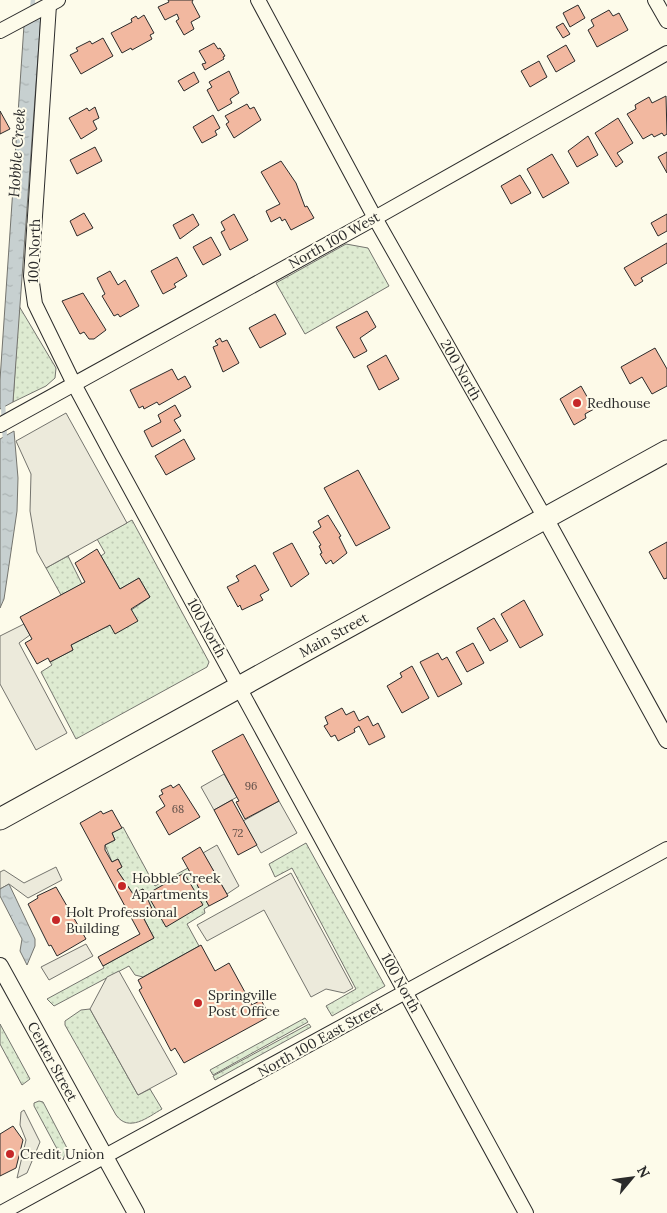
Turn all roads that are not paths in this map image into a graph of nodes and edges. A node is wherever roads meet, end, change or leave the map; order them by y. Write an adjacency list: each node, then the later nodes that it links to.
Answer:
1 (258, 0): 7 (street, 200 North)
2 (655, 0): 4 (street)
3 (54, 2): 5 (street); 8 (street, 100 North)
4 (667, 21)
5 (0, 31)
6 (667, 53): 7 (street, North 100 West)
7 (375, 218): 8 (street, North 100 West); 11 (street, 200 North)
8 (74, 384): 9 (street, North 100 West); 12 (street, 100 North)
9 (0, 425)
10 (667, 451): 11 (main road, Main Street)
11 (545, 518): 12 (main road, Main Street); 13 (street, 200 North)
12 (240, 687): 14 (main road, Main Street); 17 (street, 100 North)
13 (667, 740)
14 (0, 818)
15 (667, 849): 17 (street, North 100 East Street)
16 (0, 966): 18 (street, Center Street)
17 (406, 992): 18 (street, North 100 East Street); 21 (street, 100 North)
18 (105, 1156): 19 (street, North 100 East Street); 20 (street, Center Street)
19 (1, 1213)
20 (136, 1213)
21 (526, 1213)

